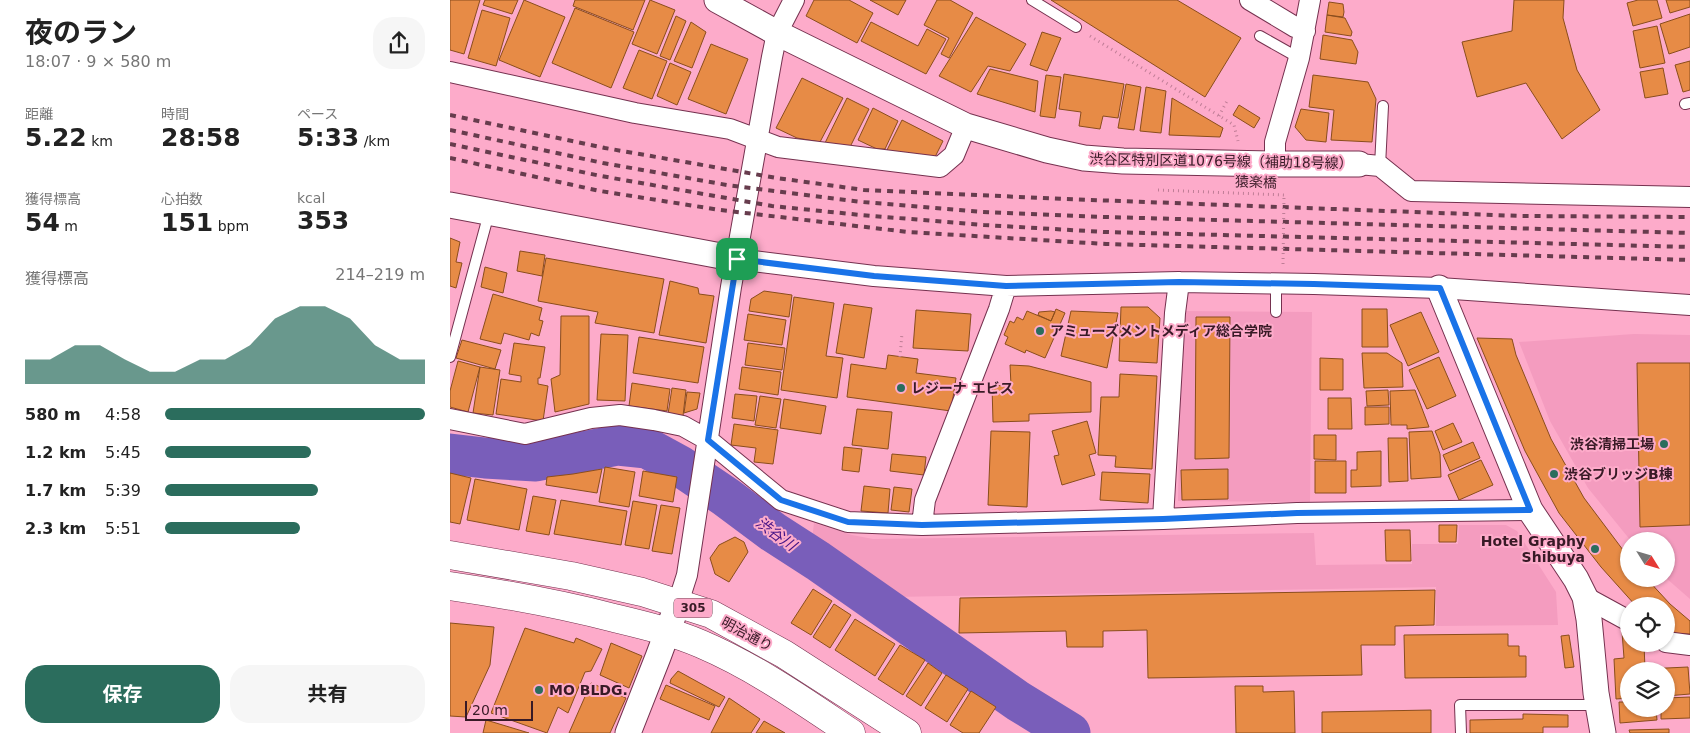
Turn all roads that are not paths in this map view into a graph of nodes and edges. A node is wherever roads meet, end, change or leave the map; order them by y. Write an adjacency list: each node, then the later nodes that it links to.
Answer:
1 (717, 0): 8 (street, 渋谷区特別区道1076号線（補助18号線）)
2 (794, 0): 8 (street)
3 (1032, 0): 6 (lane)
4 (1250, 0): 7 (street)
5 (1310, 0): 7 (street)
6 (1076, 27)
7 (1305, 31): 10 (street)
8 (777, 33): 13 (street, 渋谷区特別区道1076号線（補助18号線）); 14 (street)
9 (1260, 36): 10 (lane)
10 (1299, 58): 15 (street)
11 (450, 72): 14 (street)
12 (1383, 106): 16 (lane)
13 (966, 126): 14 (street); 15 (street, 渋谷区特別区道1076号線（補助18号線）)
14 (756, 139): 20 (street)
15 (1275, 164): 16 (street, 渋谷区特別区道1076号線（補助18号線）)
16 (1369, 165): 17 (street)
17 (1690, 197)
18 (450, 204): 19 (street)
19 (489, 213): 20 (street); 27 (lane)
20 (737, 259): 23 (street); 30 (street)
21 (1179, 282): 22 (street); 23 (street); 32 (street)
22 (1276, 283): 24 (street); 26 (lane)
23 (1006, 286): 33 (street)
24 (1440, 288): 25 (street); 31 (street)
25 (1690, 304)
26 (1276, 312)
27 (453, 333): 28 (lane)
28 (450, 357)
29 (450, 419): 30 (street)
30 (707, 446): 33 (street); 37 (street)
31 (1530, 510): 32 (street); 36 (street)
32 (1163, 519): 33 (street)
33 (922, 525)
34 (450, 555): 37 (main road, 明治通り / 305)
35 (450, 586): 39 (main road, 明治通り / 305)
36 (1585, 597): 38 (street); 42 (street)
37 (678, 603): 39 (street); 45 (main road, 明治通り / 305)
38 (1620, 616)
39 (667, 632): 43 (street); 44 (main road, 明治通り / 305)
40 (1675, 643): 41 (street)
41 (1690, 645)
42 (1599, 705): 46 (lane); 47 (street)
43 (628, 733)
44 (851, 733)
45 (907, 733)
46 (1461, 733)
47 (1604, 733)

